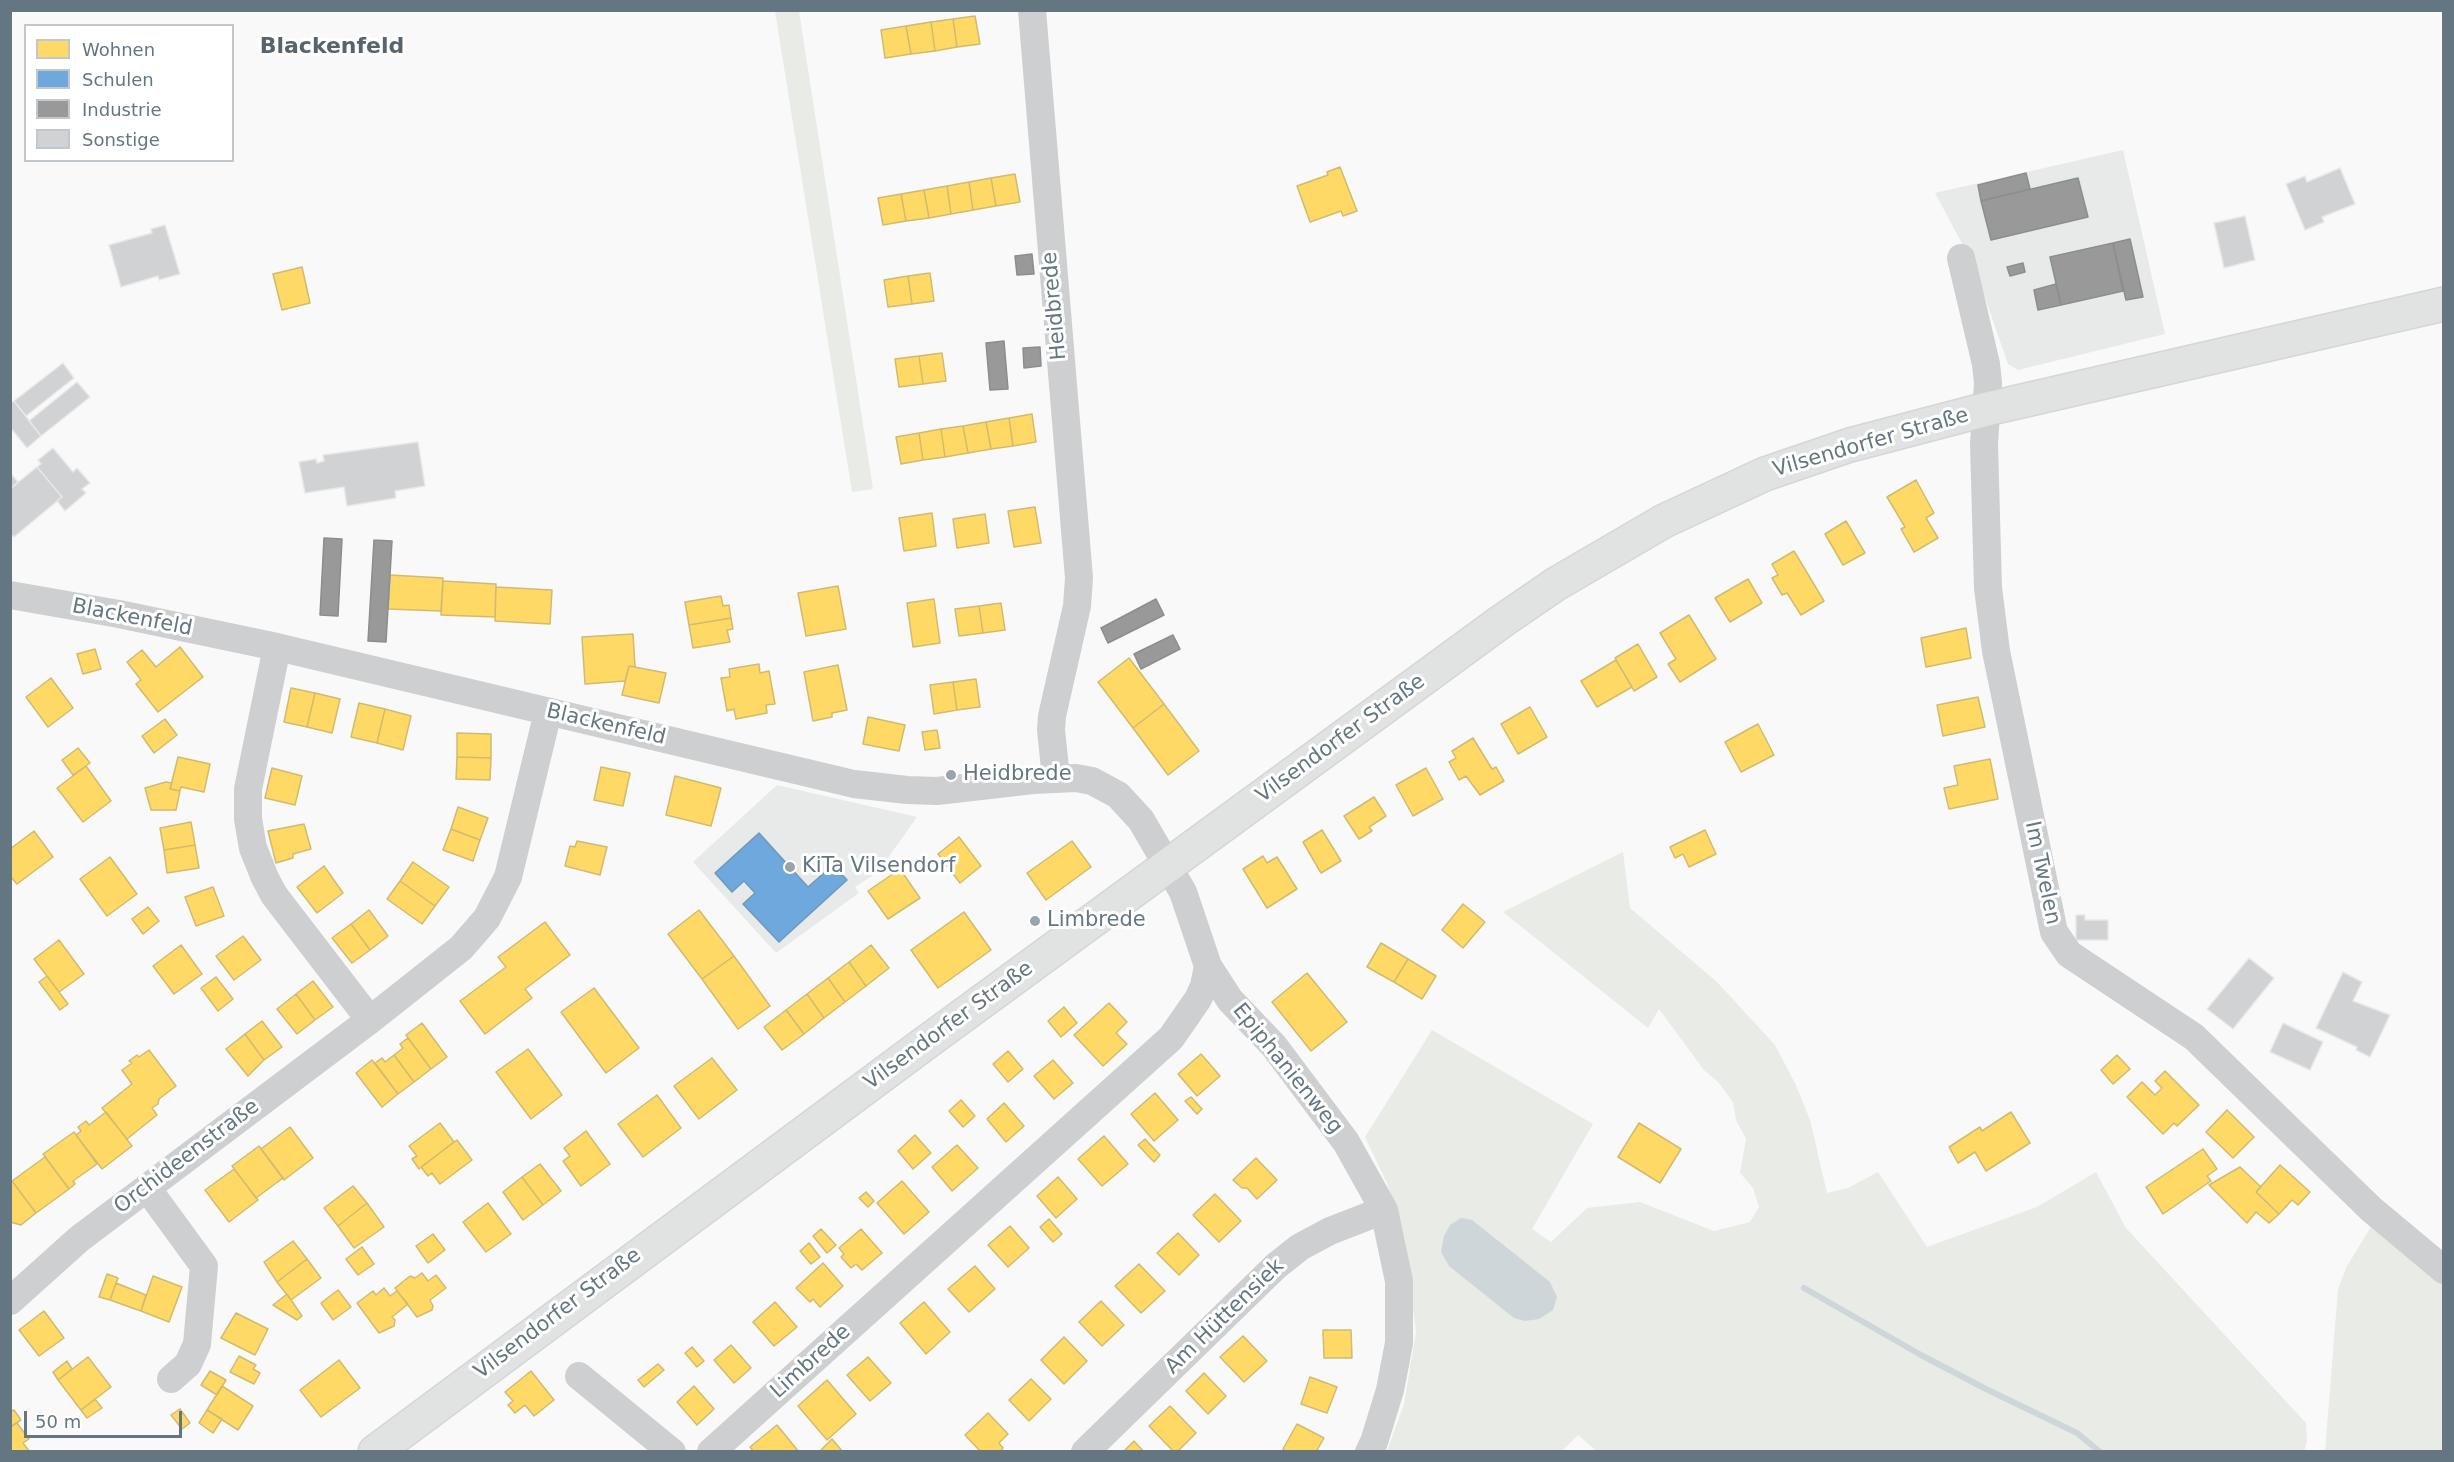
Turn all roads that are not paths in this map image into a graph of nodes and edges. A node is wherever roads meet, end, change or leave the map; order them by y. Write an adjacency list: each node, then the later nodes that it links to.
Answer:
1 (1032, 10): 8 (street, Heidbrede)
2 (1961, 258): 4 (street, Im Twelen)
3 (2444, 304): 4 (main road, Vilsendorfer Straße)
4 (1987, 409): 9 (main road, Vilsendorfer Straße); 14 (street, Im Twelen)
5 (10, 595): 6 (street, Blackenfeld)
6 (277, 647): 7 (street, Blackenfeld); 11 (street)
7 (548, 712): 8 (street, Blackenfeld); 11 (street, Orchideenstraße)
8 (1056, 778): 9 (street, Blackenfeld)
9 (1168, 865): 10 (street, Epiphanienweg); 18 (main road, Vilsendorfer Straße)
10 (1208, 966): 13 (street, Epiphanienweg); 20 (street, Limbrede)
11 (370, 1020): 12 (street, Orchideenstraße)
12 (147, 1188): 15 (street, Orchideenstraße); 17 (street)
13 (1384, 1210): 21 (street, Am Hüttensiek); 22 (street, Epiphanienweg)
14 (2444, 1270)
15 (10, 1301)
16 (579, 1376): 19 (street)
17 (171, 1380)
18 (375, 1452)
19 (672, 1452)
20 (711, 1452)
21 (1085, 1452)
22 (1369, 1452)

